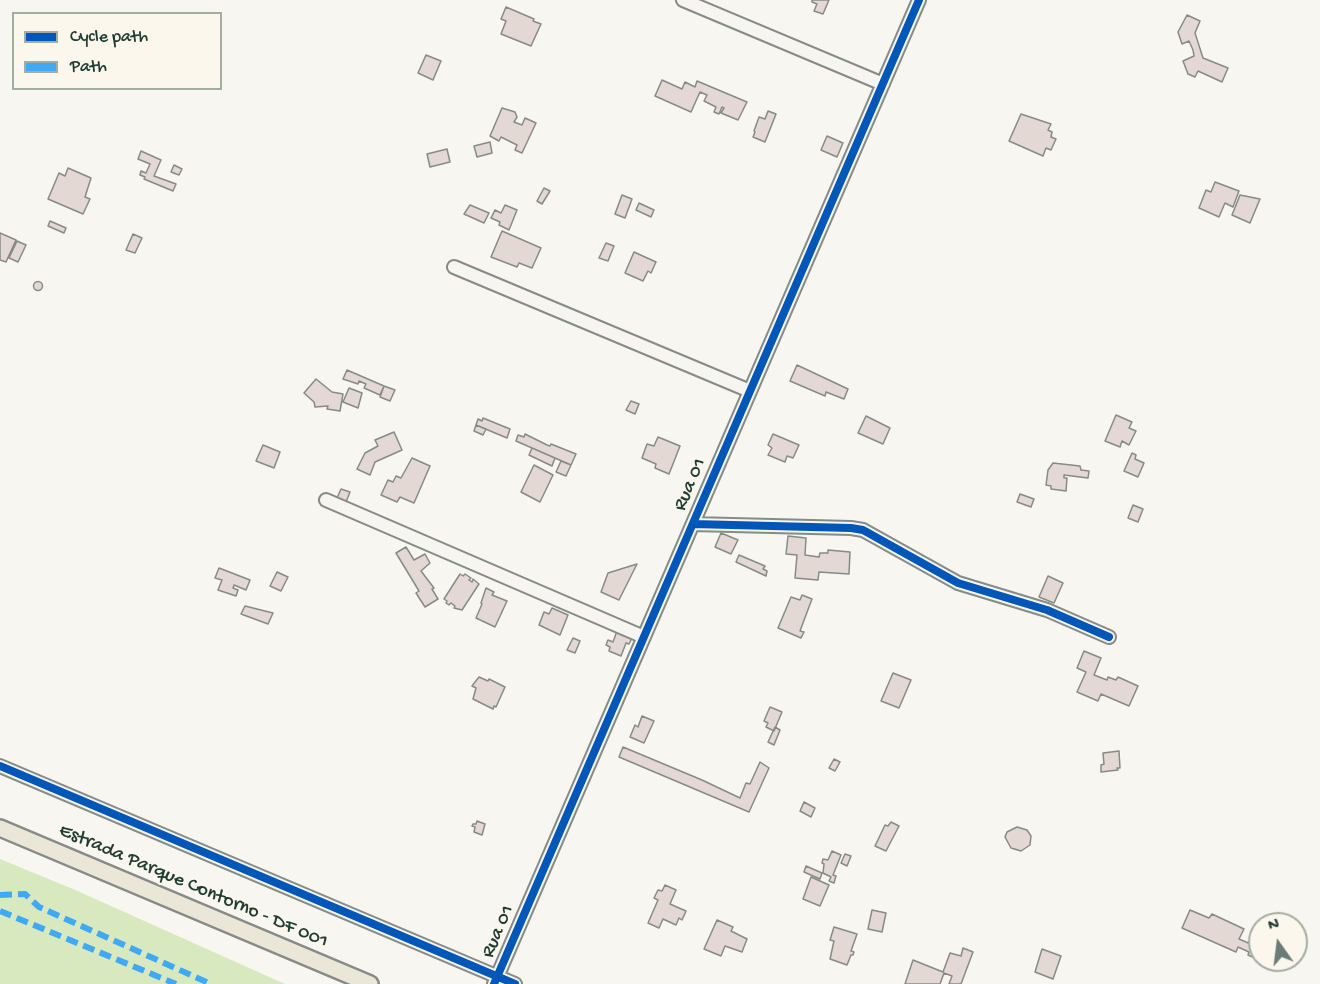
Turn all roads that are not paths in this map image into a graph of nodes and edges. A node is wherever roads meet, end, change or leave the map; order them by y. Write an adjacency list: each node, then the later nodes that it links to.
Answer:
1 (683, 0): 3 (street)
2 (919, 0): 3 (street, Rua 01)
3 (883, 84): 5 (street, Rua 01)
4 (454, 267): 5 (street)
5 (750, 391): 7 (street, Rua 01)
6 (326, 500): 8 (street)
7 (693, 524): 8 (street, Rua 01); 9 (street)
8 (644, 636): 12 (street, Rua 01)
9 (1109, 637)
10 (0, 766): 12 (street)
11 (0, 828): 13 (main road, Estrada Parque Contorno - DF 001)
12 (496, 980): 14 (street)
13 (370, 984)
14 (515, 984)

